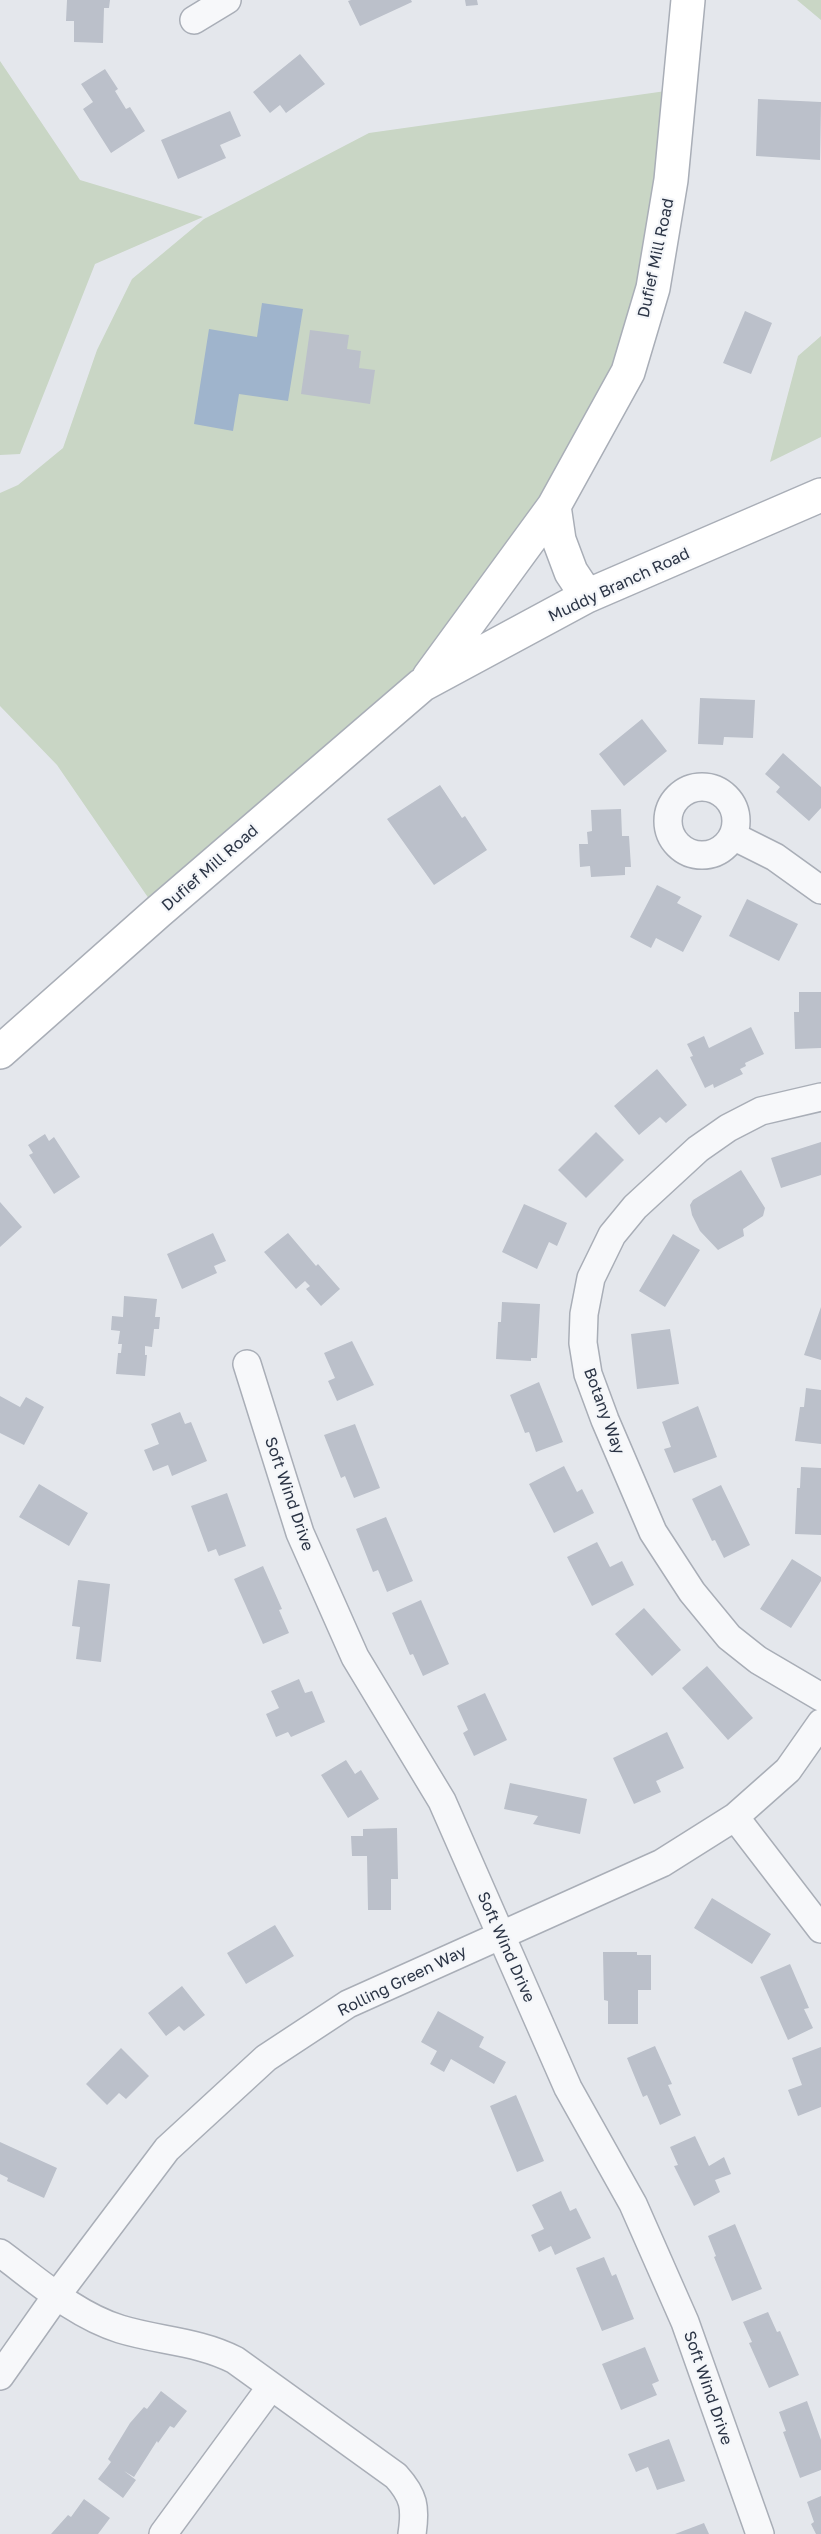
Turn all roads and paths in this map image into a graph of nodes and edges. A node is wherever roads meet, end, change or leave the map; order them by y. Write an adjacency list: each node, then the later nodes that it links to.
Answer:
1 (227, 0): 3 (street)
2 (688, 0): 5 (main road, Dufief Mill Road)
3 (194, 20)
4 (821, 495): 6 (main road, Muddy Branch Road)
5 (554, 506): 6 (main road); 7 (main road, Dufief Mill Road)
6 (587, 596): 7 (main road, Muddy Branch Road)
7 (422, 685): 10 (main road, Dufief Mill Road)
8 (733, 836): 9 (street)
9 (821, 890)
10 (0, 1052)
11 (821, 1097): 13 (street, Botany Way)
12 (247, 1364): 17 (street, Soft Wind Drive)
13 (821, 1697)
14 (821, 1723): 15 (street, Rolling Green Way)
15 (735, 1817): 16 (street); 17 (street, Rolling Green Way)
16 (821, 1929)
17 (499, 1935): 19 (street, Rolling Green Way); 24 (street, Soft Wind Drive)
18 (0, 2253): 19 (street)
19 (57, 2295): 20 (street, Rolling Green Way); 21 (street)
20 (0, 2376)
21 (270, 2388): 22 (street); 23 (street)
22 (163, 2534)
23 (412, 2534)
24 (760, 2534)

